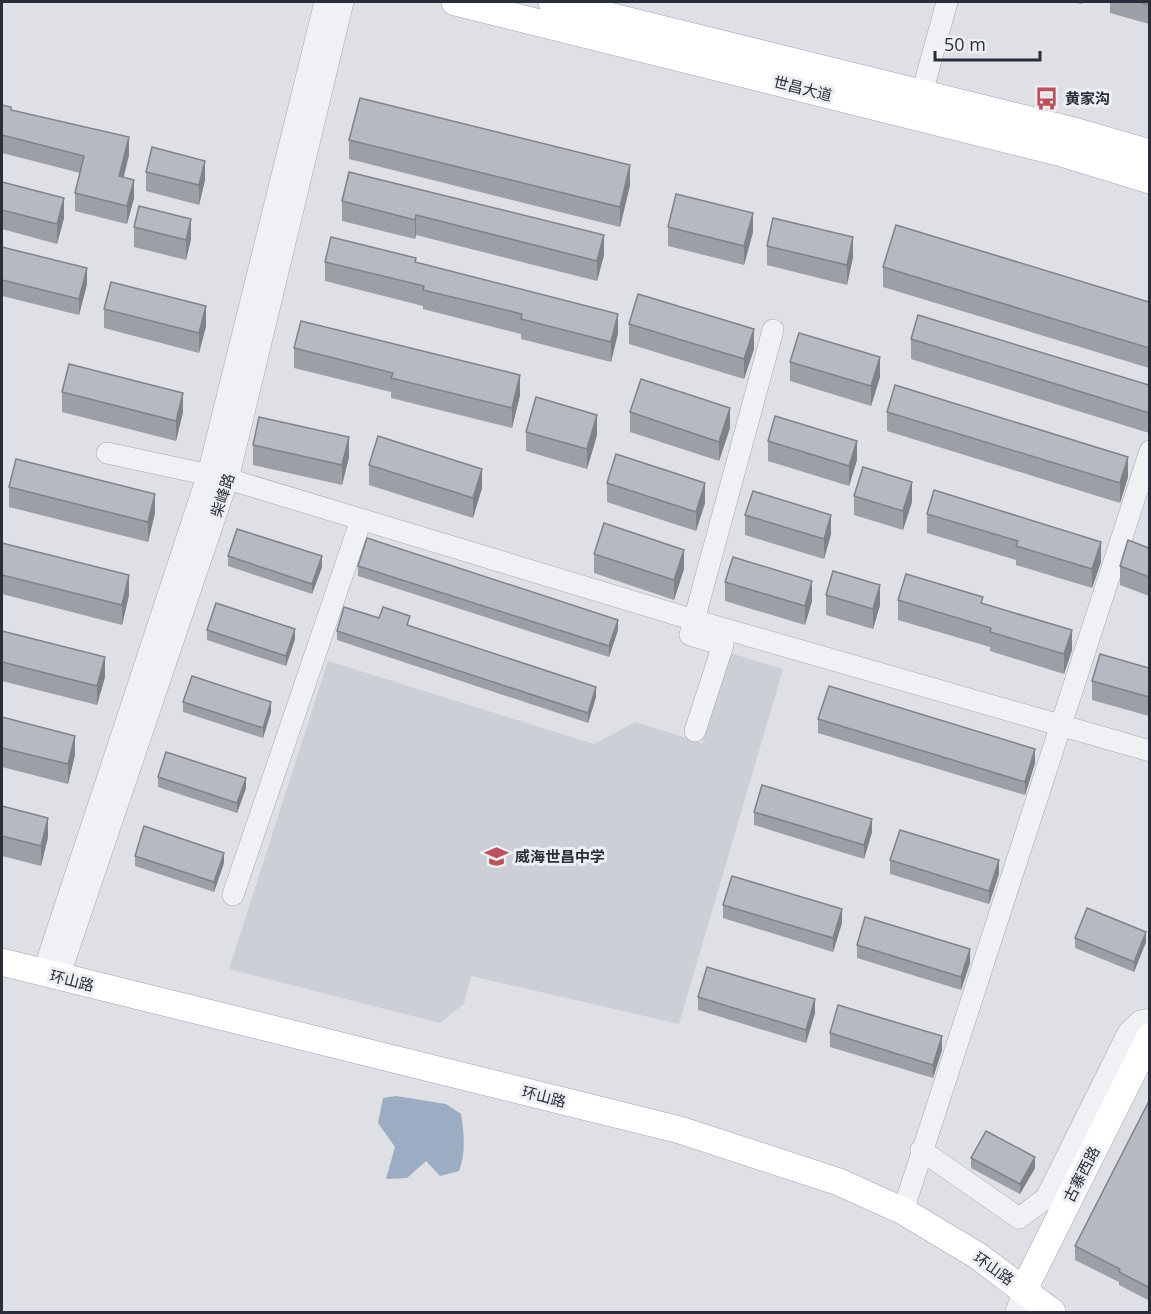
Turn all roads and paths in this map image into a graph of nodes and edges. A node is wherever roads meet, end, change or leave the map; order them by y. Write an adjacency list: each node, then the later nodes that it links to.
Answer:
1 (325, 2): 12 (street, 柴峰路)
2 (343, 2): 12 (street, 柴峰路)
3 (455, 2): 8 (main road, 世昌大道)
4 (552, 2): 6 (main road, 世昌大道)
5 (947, 2): 6 (street)
6 (921, 93): 7 (main road, 世昌大道)
7 (1149, 153)
8 (1149, 180)
9 (773, 330): 14 (street)
10 (1149, 451): 15 (street)
11 (107, 453): 12 (street)
12 (218, 476): 13 (street); 20 (street, 柴峰路)
13 (361, 519): 14 (street); 18 (street)
14 (694, 620): 15 (street); 16 (street)
15 (1060, 725): 17 (street); 24 (street)
16 (695, 731)
17 (1149, 751)
18 (233, 895)
19 (2, 962): 20 (main road, 环山路)
20 (51, 975): 25 (main road, 环山路)
21 (1149, 1019): 24 (street)
22 (1149, 1037): 26 (main road, 古寨西路)
23 (1149, 1069): 26 (main road, 古寨西路)
24 (921, 1150): 25 (street)
25 (903, 1211): 26 (main road, 环山路)
26 (1030, 1305)

